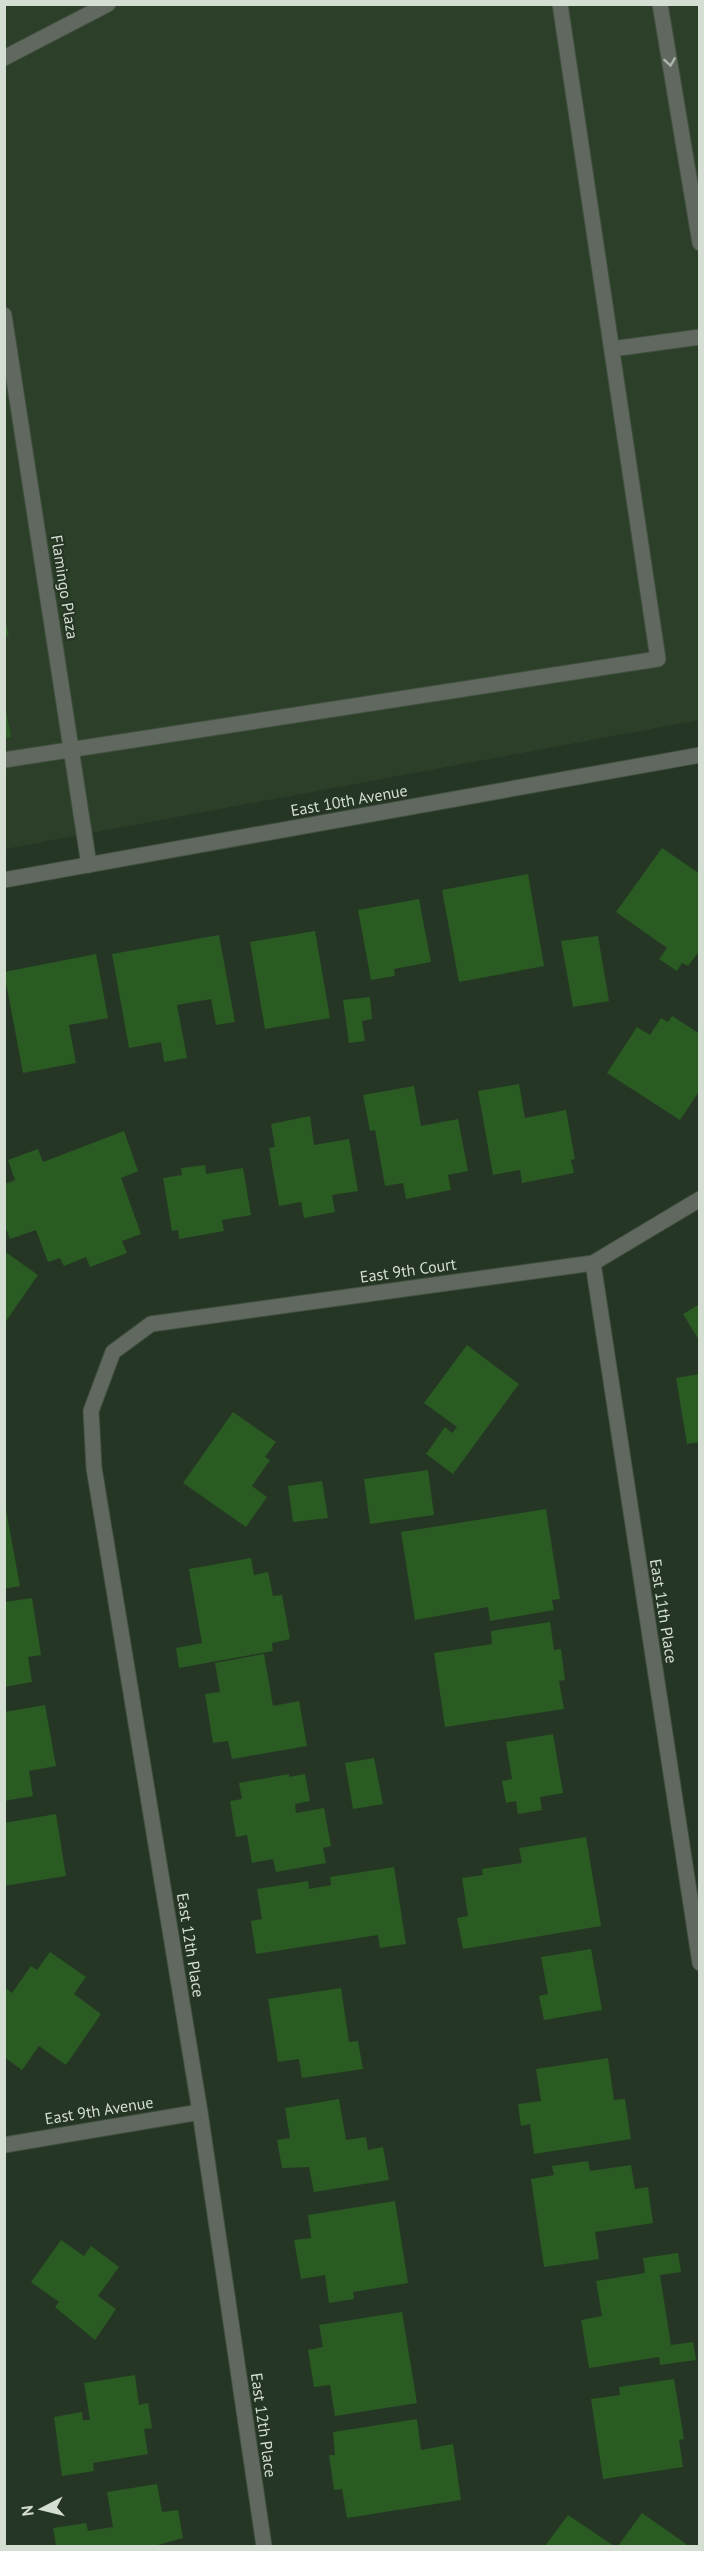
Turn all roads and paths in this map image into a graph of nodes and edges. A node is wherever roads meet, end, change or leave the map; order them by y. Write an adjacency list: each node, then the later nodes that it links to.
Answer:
1 (108, 4): 4 (street)
2 (560, 4): 8 (street)
3 (660, 4): 5 (street, one-way to 5)
4 (4, 58)
5 (699, 243)
6 (4, 315): 9 (street, Flamingo Plaza)
7 (699, 337): 8 (street)
8 (612, 349): 9 (street)
9 (72, 751): 11 (street); 12 (street, Flamingo Plaza)
10 (699, 755): 12 (street, East 10th Avenue)
11 (4, 760)
12 (89, 865): 13 (street, East 10th Avenue)
13 (4, 880)
14 (699, 1199): 15 (street, East 9th Court)
15 (593, 1263): 16 (street, East 9th Court); 17 (street, East 11th Place)
16 (113, 1352): 18 (street, East 12th Place)
17 (699, 1964)
18 (200, 2112): 19 (street, East 9th Avenue); 20 (street, East 12th Place)
19 (4, 2145)
20 (264, 2547)

